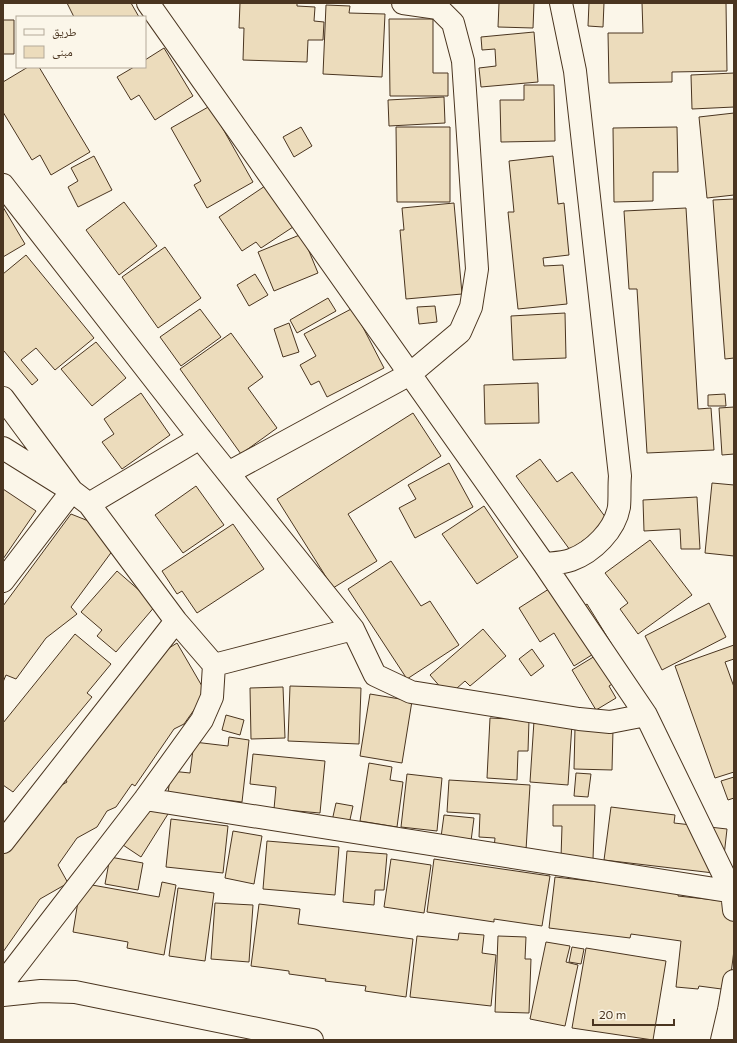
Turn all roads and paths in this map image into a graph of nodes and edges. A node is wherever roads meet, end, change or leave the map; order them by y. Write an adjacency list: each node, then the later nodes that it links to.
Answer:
1 (148, 3): 5 (street)
2 (403, 3): 5 (street)
3 (561, 3): 12 (street)
4 (3, 184): 7 (street)
5 (410, 374): 9 (street); 12 (street)
6 (3, 398): 10 (street)
7 (200, 438): 9 (street); 11 (street)
8 (3, 448): 10 (street)
9 (228, 473): 15 (street)
10 (72, 490): 11 (street); 13 (street)
11 (89, 504): 14 (street)
12 (544, 564): 17 (street)
13 (3, 581)
14 (176, 621): 16 (street); 19 (street)
15 (353, 629): 16 (street); 17 (street)
16 (214, 665): 18 (street)
17 (646, 715): 20 (street)
18 (145, 799): 20 (street); 22 (street)
19 (3, 842)
20 (733, 898)
21 (734, 981): 25 (street)
22 (3, 983)
23 (3, 995): 24 (street)
24 (312, 1040)
25 (722, 1040)

